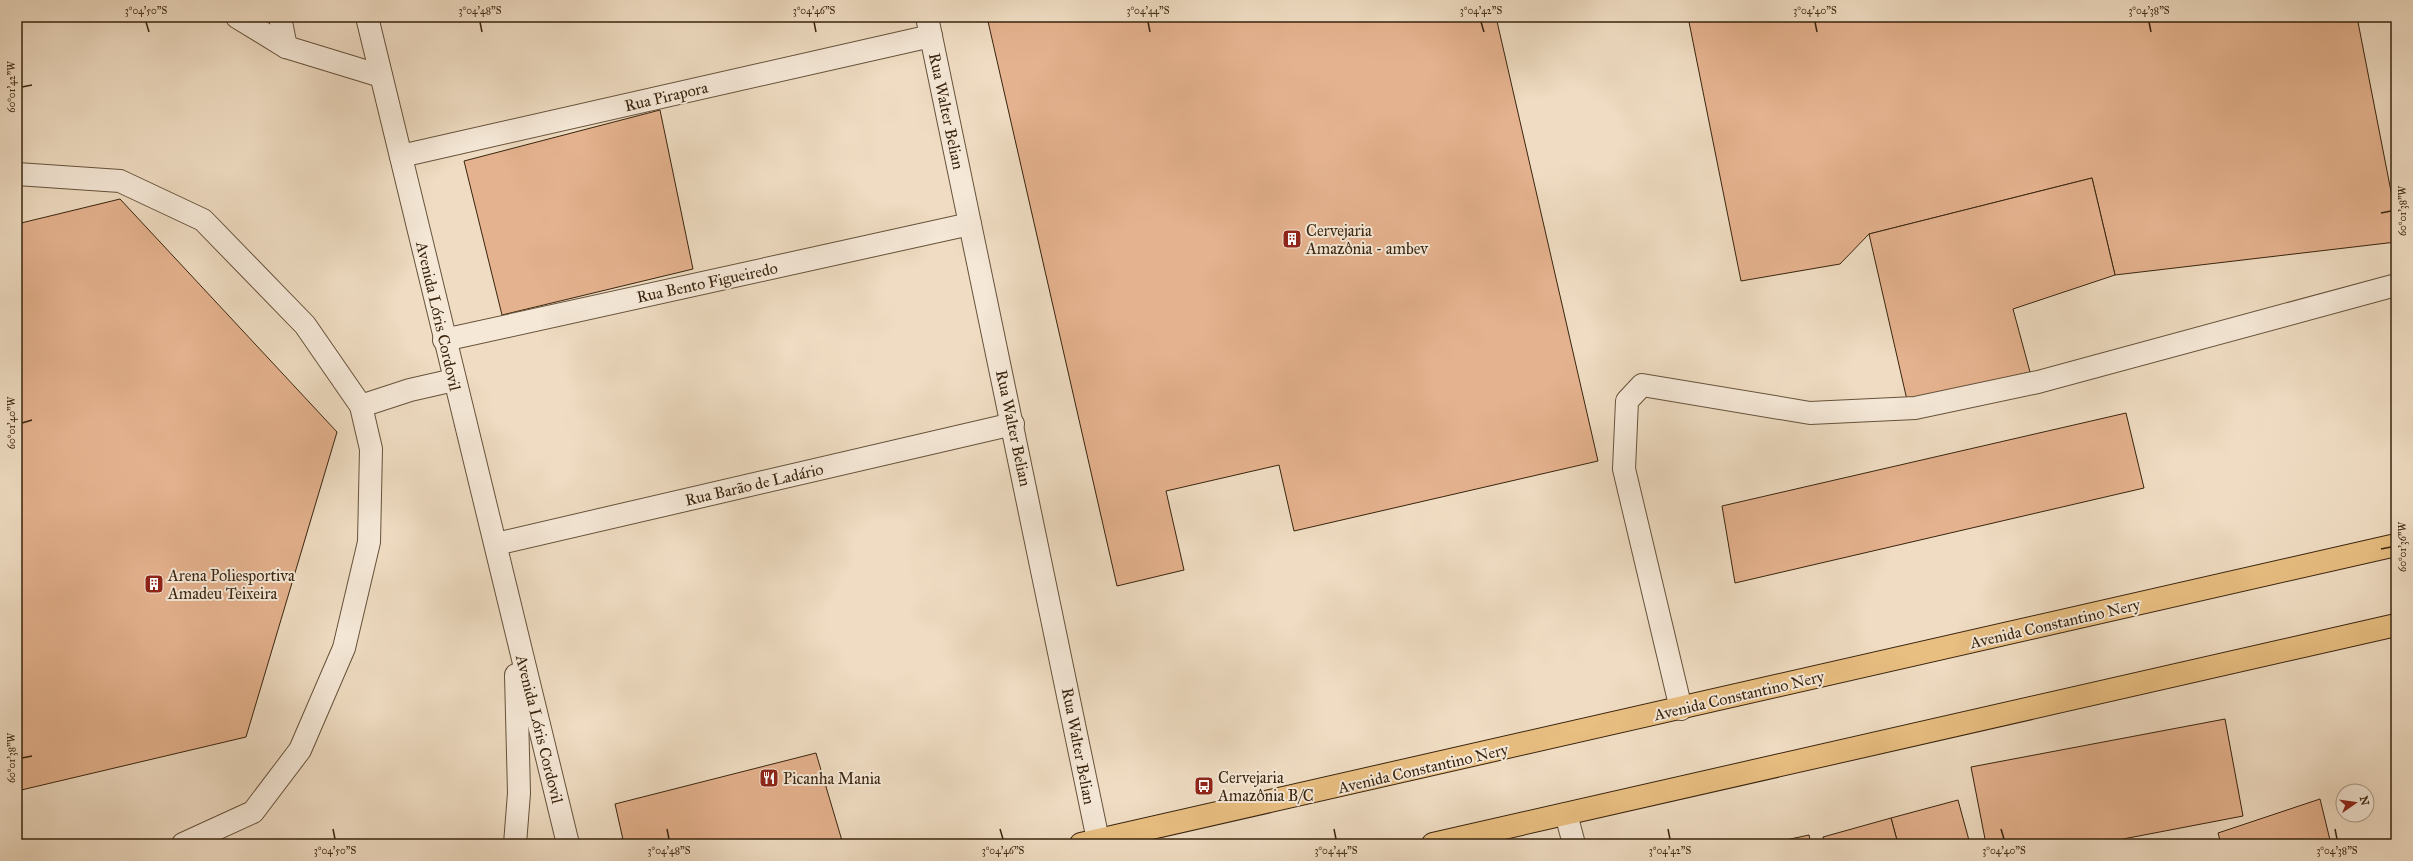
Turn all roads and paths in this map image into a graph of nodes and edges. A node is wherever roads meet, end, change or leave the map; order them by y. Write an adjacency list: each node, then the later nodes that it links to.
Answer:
1 (238, 17): 5 (street)
2 (280, 17): 5 (street)
3 (367, 17): 6 (street, Avenida Lóris Cordovil)
4 (929, 26): 7 (street, Rua Pirapora); 9 (street, Rua Walter Belian)
5 (286, 47): 6 (street)
6 (382, 76): 7 (street, Avenida Lóris Cordovil)
7 (401, 156): 11 (street, Avenida Lóris Cordovil)
8 (17, 174): 13 (street)
9 (970, 224): 11 (street, Rua Bento Figueiredo); 14 (street, Rua Walter Belian)
10 (2396, 285): 19 (street)
11 (444, 340): 12 (street, Avenida Lóris Cordovil)
12 (454, 380): 13 (street); 15 (street, Avenida Lóris Cordovil)
13 (361, 406): 22 (street)
14 (1013, 424): 15 (street, Rua Barão de Ladário); 21 (street, Rua Walter Belian)
15 (496, 544): 17 (street, Avenida Lóris Cordovil)
16 (2396, 545): 19 (highway, Avenida Constantino Nery)
17 (512, 615): 23 (street, Avenida Lóris Cordovil); 24 (street, Avenida Lóris Cordovil)
18 (2396, 625): 20 (highway)
19 (1682, 708): 21 (highway, Avenida Constantino Nery)
20 (1566, 814): 25 (highway); 26 (street)
21 (1090, 842)
22 (183, 844)
23 (515, 844)
24 (568, 844)
25 (1433, 844)
26 (1574, 844)

